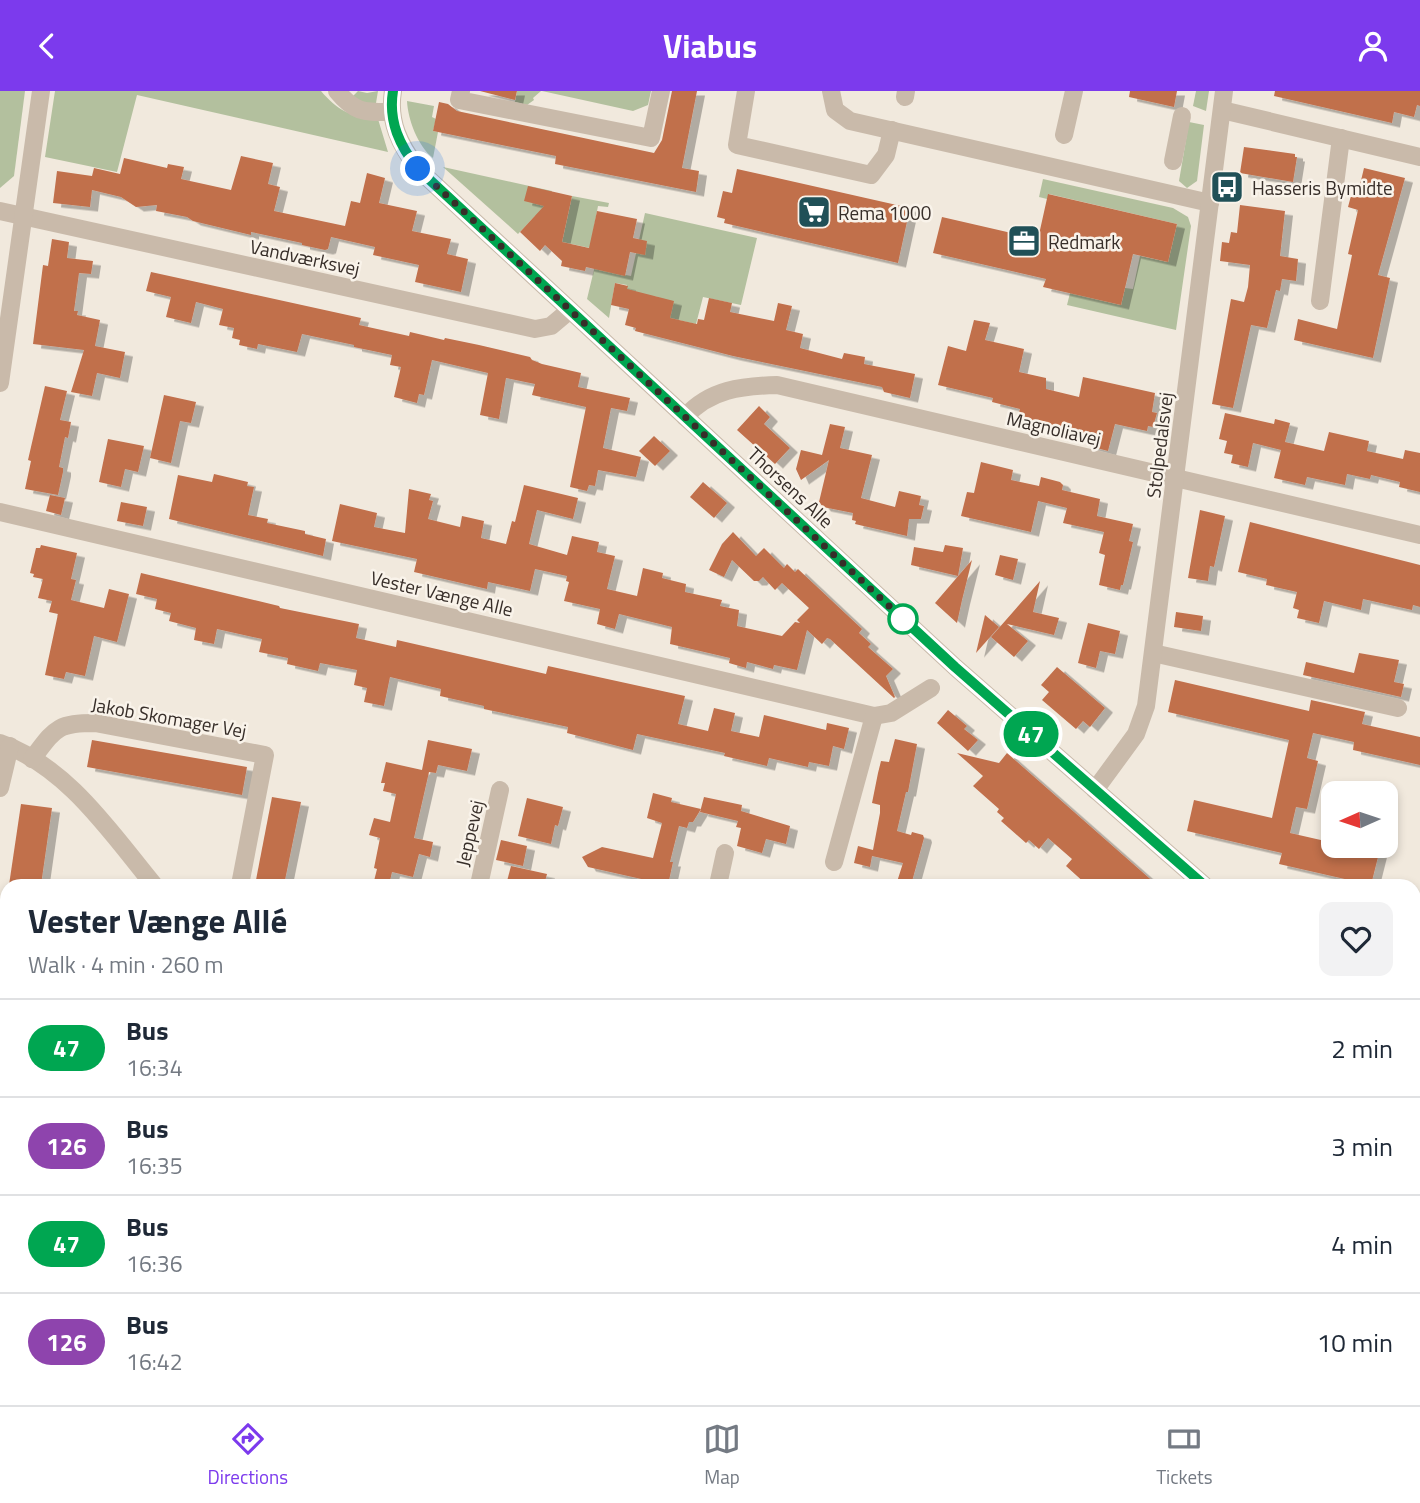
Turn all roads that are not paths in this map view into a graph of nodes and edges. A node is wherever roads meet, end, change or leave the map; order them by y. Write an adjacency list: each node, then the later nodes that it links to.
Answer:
1 (41, 91): 20 (street)
2 (337, 91): 11 (street)
3 (393, 91): 11 (street, Thorsens Alle)
4 (461, 91): 5 (street)
5 (661, 91)
6 (746, 91): 13 (street)
7 (831, 91): 13 (street)
8 (1074, 91): 14 (street)
9 (1224, 91): 10 (street, Stolpedalsvej)
10 (1222, 110): 15 (street); 18 (street, Stolpedalsvej)
11 (391, 112): 22 (street, Thorsens Alle)
12 (1182, 115): 17 (street)
13 (891, 130): 18 (street)
14 (1064, 135)
15 (1341, 138): 16 (street); 21 (street)
16 (1420, 157)
17 (1172, 161)
18 (1210, 203): 25 (street, Stolpedalsvej)
19 (0, 211): 20 (street, Vandværksvej)
20 (24, 217): 22 (street, Vandværksvej); 23 (street)
21 (1320, 302)
22 (570, 310): 24 (street, Thorsens Alle)
23 (0, 383)
24 (685, 417): 25 (street, Magnoliavej); 36 (street, Thorsens Alle)
25 (1176, 478): 27 (street, Magnoliavej); 28 (street, Stolpedalsvej)
26 (0, 512): 31 (street, Vester Vænge Alle)
27 (1420, 535)
28 (1153, 653): 30 (street); 36 (street, Stolpedalsvej)
29 (931, 688): 31 (street)
30 (1398, 708)
31 (874, 716): 38 (street)
32 (5, 745): 33 (street); 34 (street)
33 (32, 759): 39 (street); 40 (street, Jakob Skomager Vej)
34 (0, 788)
35 (500, 790): 41 (street, Jeppevej)
36 (1095, 790): 43 (street, Thorsens Alle)
37 (725, 853): 42 (street)
38 (834, 862)
39 (149, 879)
40 (241, 879)
41 (480, 879)
42 (719, 879)
43 (1197, 879)

